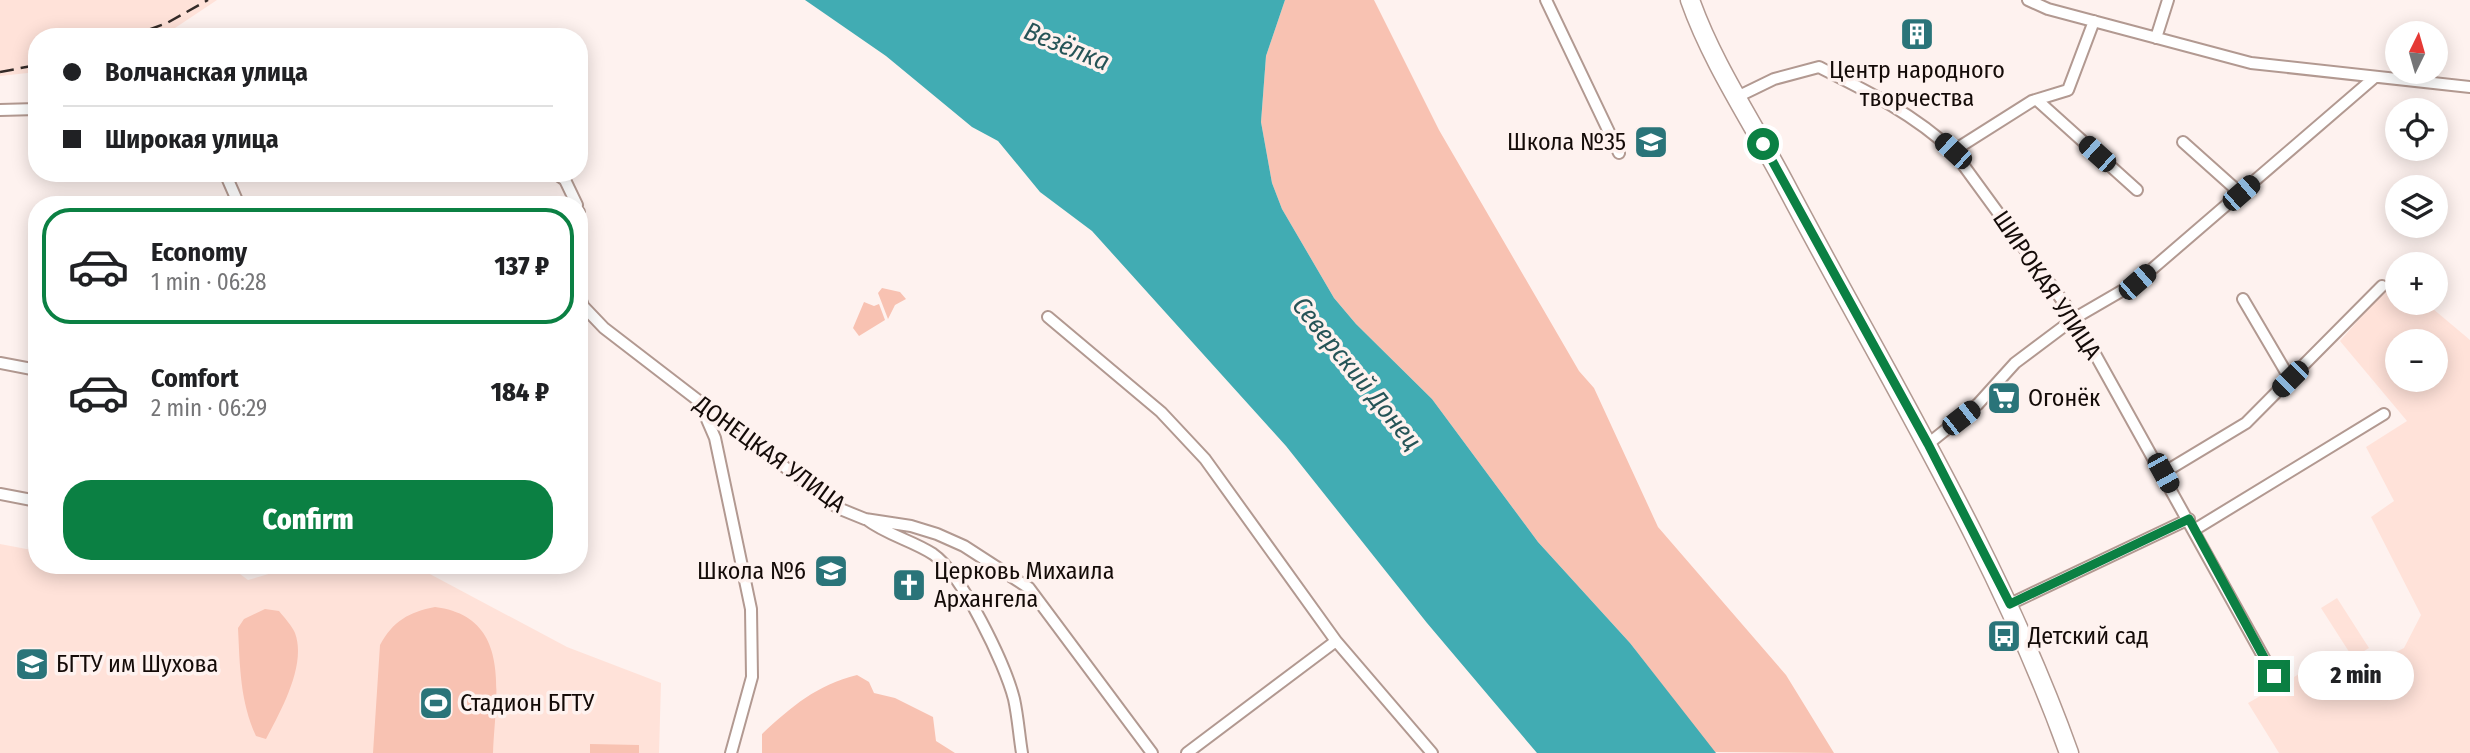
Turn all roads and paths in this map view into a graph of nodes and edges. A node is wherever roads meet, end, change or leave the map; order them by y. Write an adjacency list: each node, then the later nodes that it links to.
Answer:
1 (1546, 0): 17 (street)
2 (1680, 0): 7 (main road)
3 (1690, 0): 7 (main road)
4 (2028, 0): 6 (street)
5 (2168, 0): 8 (street)
6 (2094, 21): 8 (street); 12 (street)
7 (1699, 23): 11 (main road)
8 (2156, 38): 9 (street)
9 (2375, 77): 10 (street); 19 (street)
10 (2470, 88)
11 (1737, 97): 16 (street, ШИРОКАЯ УЛИЦА); 30 (main road)
12 (2037, 100): 16 (street); 18 (street)
13 (28, 109): 14 (street)
14 (0, 110)
15 (2183, 142): 19 (street)
16 (1953, 151): 24 (street, ШИРОКАЯ УЛИЦА)
17 (1619, 153)
18 (2137, 190)
19 (2241, 193): 24 (street)
20 (2382, 286): 27 (street)
21 (2243, 299): 27 (street)
22 (588, 311): 28 (street, ДОНЕЦКАЯ УЛИЦА)
23 (1048, 317): 37 (street)
24 (2075, 318): 30 (street); 31 (street, ШИРОКАЯ УЛИЦА)
25 (0, 363): 26 (street)
26 (28, 368)
27 (2290, 379): 31 (street)
28 (701, 406): 34 (street, ДОНЕЦКАЯ УЛИЦА); 39 (street)
29 (2384, 414): 35 (street)
30 (1928, 444): 36 (main road)
31 (2163, 473): 35 (street, ШИРОКАЯ УЛИЦА)
32 (0, 494): 33 (street)
33 (28, 499)
34 (865, 519): 40 (street); 41 (street, ДОНЕЦКАЯ УЛИЦА)
35 (2191, 525): 36 (street); 38 (street, ШИРОКАЯ УЛИЦА)
36 (2010, 604): 44 (main road)
37 (1336, 641): 42 (street); 43 (street)
38 (2274, 676)
39 (731, 753)
40 (1022, 753)
41 (1152, 753)
42 (1187, 753)
43 (1432, 753)
44 (2069, 753)

